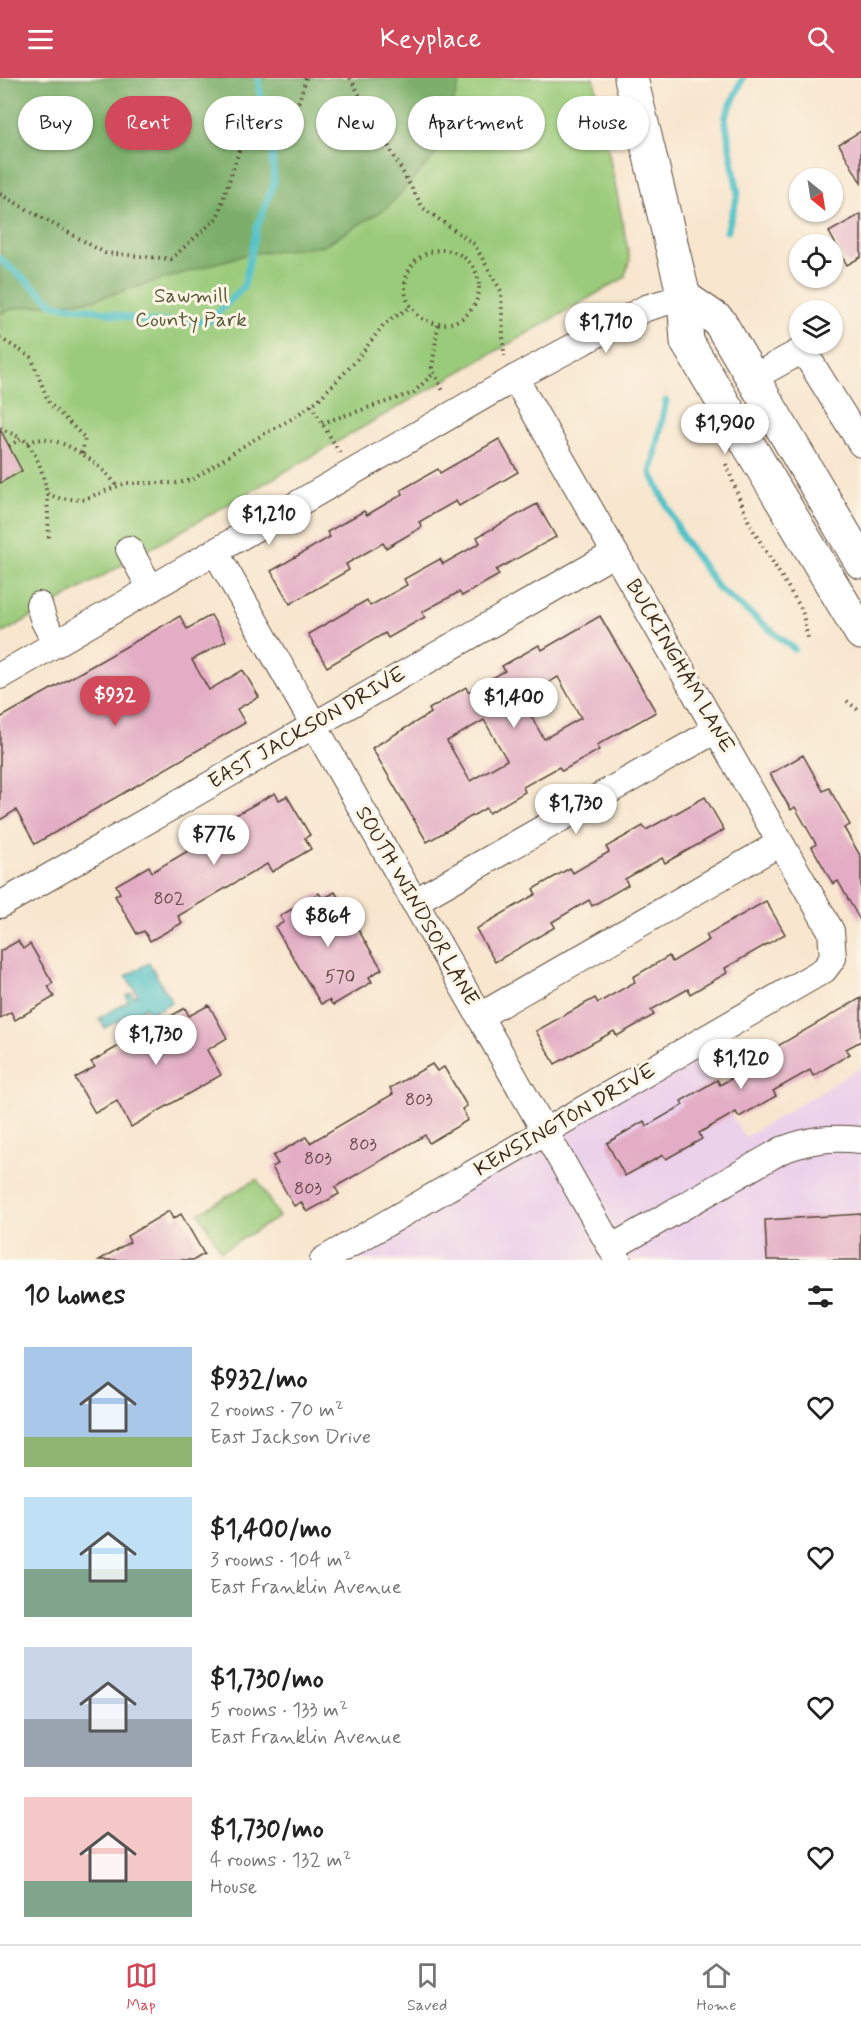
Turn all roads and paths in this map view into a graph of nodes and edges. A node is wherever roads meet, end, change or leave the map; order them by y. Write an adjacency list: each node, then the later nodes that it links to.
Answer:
1 (306, 78): 4 (path)
2 (350, 78): 9 (path)
3 (631, 78): 5 (main road)
4 (0, 194)
5 (684, 297): 9 (street); 11 (main road); 32 (main road)
6 (411, 307): 7 (path); 7 (path); 12 (path)
7 (438, 325): 10 (path)
8 (0, 338): 20 (path)
9 (510, 367): 13 (street); 28 (street, BUCKINGHAM LANE)
10 (434, 373): 13 (path); 14 (path)
11 (752, 378): 18 (street); 29 (main road)
12 (311, 405): 14 (path); 23 (path)
13 (456, 413): 22 (street)
14 (322, 423): 22 (path)
15 (0, 428): 16 (path)
16 (22, 438): 17 (path); 19 (path)
17 (27, 443): 20 (path); 24 (path)
18 (861, 444)
19 (9, 446)
20 (82, 454): 23 (path)
21 (724, 460): 33 (path)
22 (352, 473): 27 (street)
23 (117, 486): 24 (path)
24 (46, 494): 25 (path)
25 (49, 539)
26 (129, 549): 30 (street)
27 (215, 551): 30 (street); 38 (street, SOUTH WINDSOR LANE)
28 (615, 553): 38 (street, EAST JACKSON DRIVE); 39 (street, BUCKINGHAM LANE)
29 (860, 555)
30 (151, 589): 34 (street)
31 (39, 605): 34 (street)
32 (861, 633)
33 (808, 639)
34 (56, 644): 35 (street)
35 (0, 676)
36 (847, 701): 37 (path)
37 (861, 712)
38 (314, 724): 41 (street, SOUTH WINDSOR LANE); 42 (street, EAST JACKSON DRIVE)
39 (716, 730): 40 (street, BUCKINGHAM LANE); 41 (street)
40 (780, 843): 43 (street, BUCKINGHAM LANE); 44 (street)
41 (414, 902): 44 (street, SOUTH WINDSOR LANE)
42 (0, 905)
43 (833, 957): 45 (street, KENSINGTON DRIVE)
44 (480, 1016): 45 (street, SOUTH WINDSOR LANE)
45 (545, 1131): 47 (street, SOUTH WINDSOR LANE); 48 (street, KENSINGTON DRIVE)
46 (861, 1140): 47 (street)
47 (615, 1254)
48 (323, 1260)

